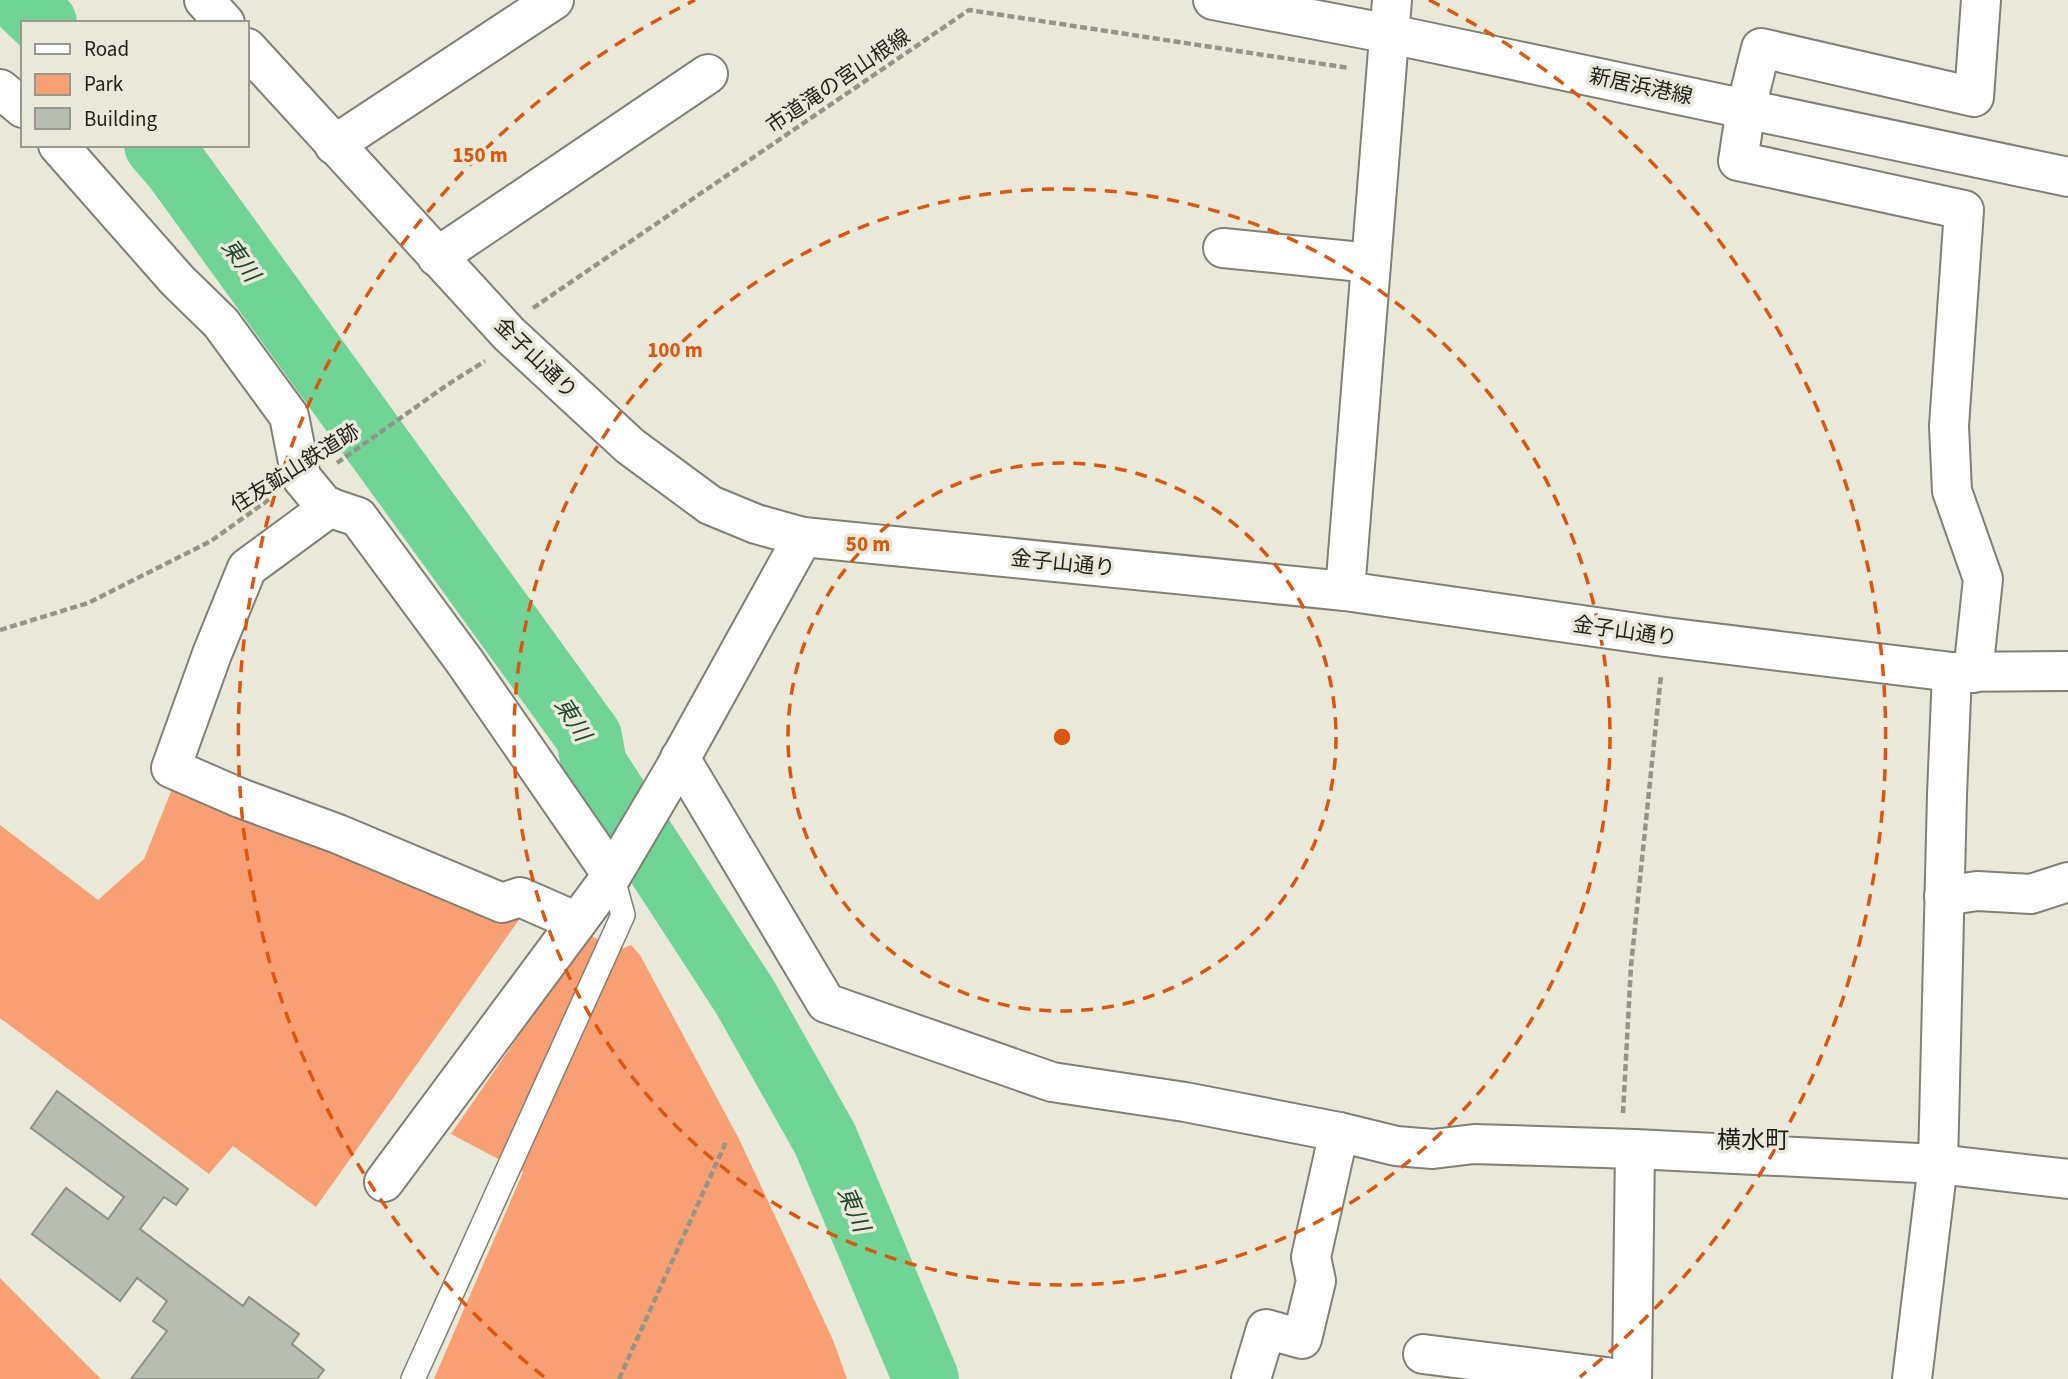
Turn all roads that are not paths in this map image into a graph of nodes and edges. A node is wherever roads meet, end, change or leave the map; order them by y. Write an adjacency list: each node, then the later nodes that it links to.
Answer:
1 (204, 0): 5 (street)
2 (554, 0): 12 (street)
3 (1213, 0): 6 (street, 新居浜港線)
4 (1980, 0): 11 (street)
5 (223, 21)
6 (1386, 22): 11 (street, 新居浜港線); 17 (street)
7 (248, 49): 12 (street, 金子山通り)
8 (708, 74): 16 (street)
9 (0, 89): 10 (street)
10 (21, 106)
11 (1746, 108): 14 (street, 新居浜港線); 22 (street)
12 (334, 145): 16 (street, 金子山通り)
13 (60, 147): 18 (street)
14 (2068, 177)
15 (1223, 248): 17 (street)
16 (437, 257): 19 (street, 金子山通り)
17 (1371, 263): 20 (street)
18 (330, 507): 24 (street); 27 (street)
19 (803, 537): 20 (street, 金子山通り); 23 (street)
20 (1345, 591): 22 (street, 金子山通り)
21 (2068, 671): 22 (street, 金子山通り)
22 (1963, 672): 26 (street)
23 (677, 765): 24 (street); 28 (street)
24 (614, 872): 27 (street); 34 (lane)
25 (2068, 882): 26 (street)
26 (1944, 896): 30 (street)
27 (577, 922): 32 (street)
28 (1339, 1132): 29 (street); 35 (street)
29 (1628, 1149): 30 (street); 37 (street)
30 (1938, 1164): 31 (street); 38 (street)
31 (2068, 1179)
32 (384, 1182)
33 (1423, 1354): 36 (street)
34 (413, 1379)
35 (1251, 1379)
36 (1622, 1379)
37 (1632, 1379)
38 (1912, 1379)

